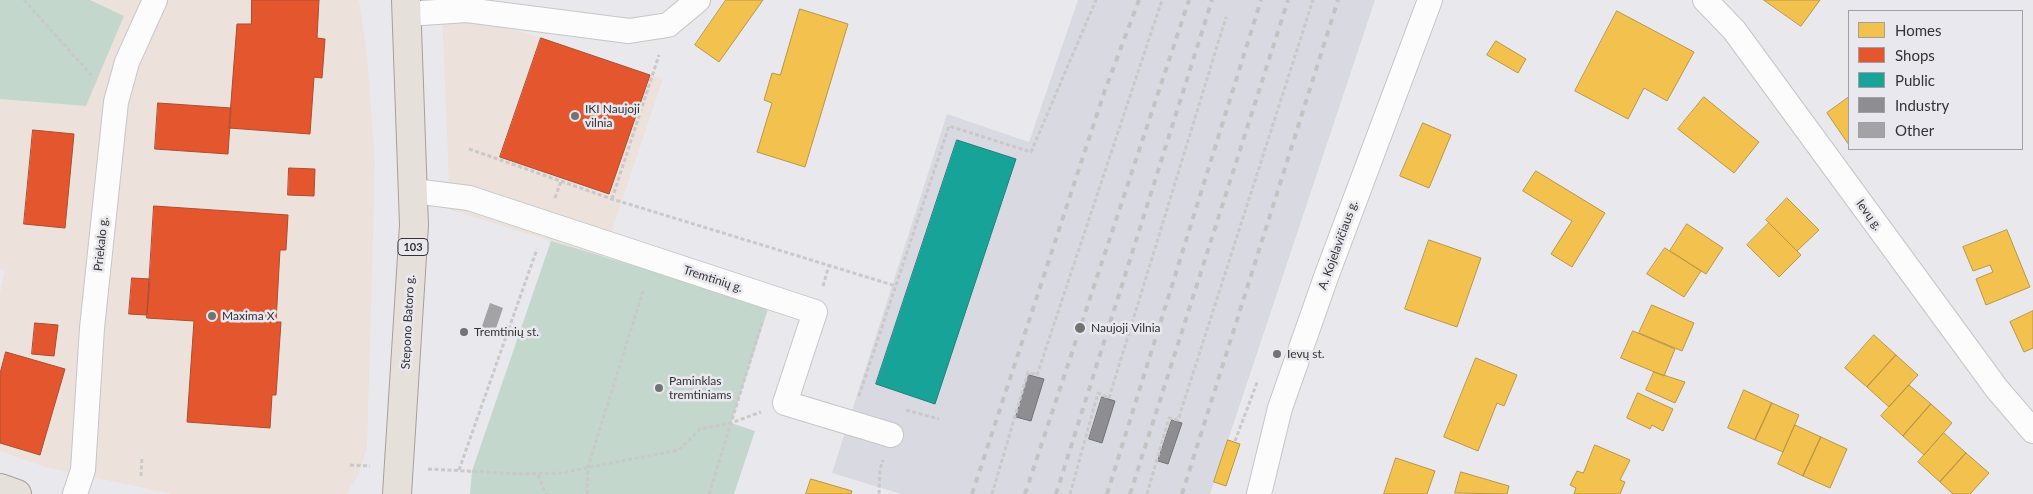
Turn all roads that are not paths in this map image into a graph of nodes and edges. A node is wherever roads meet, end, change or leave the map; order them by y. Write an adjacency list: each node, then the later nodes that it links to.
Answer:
1 (155, 0): 9 (street, Priekalo g.)
2 (698, 0): 5 (street)
3 (1430, 0): 11 (street, A. Kojelavičiaus g.)
4 (1705, 0): 7 (street, Ievų g.)
5 (407, 7): 6 (main road, Stepono Batoro g. / 103)
6 (414, 191): 8 (street, Tremtinių g.); 10 (main road, Stepono Batoro g. / 103)
7 (2033, 431)
8 (891, 435)
9 (75, 494)
10 (397, 494)
11 (1259, 494)

